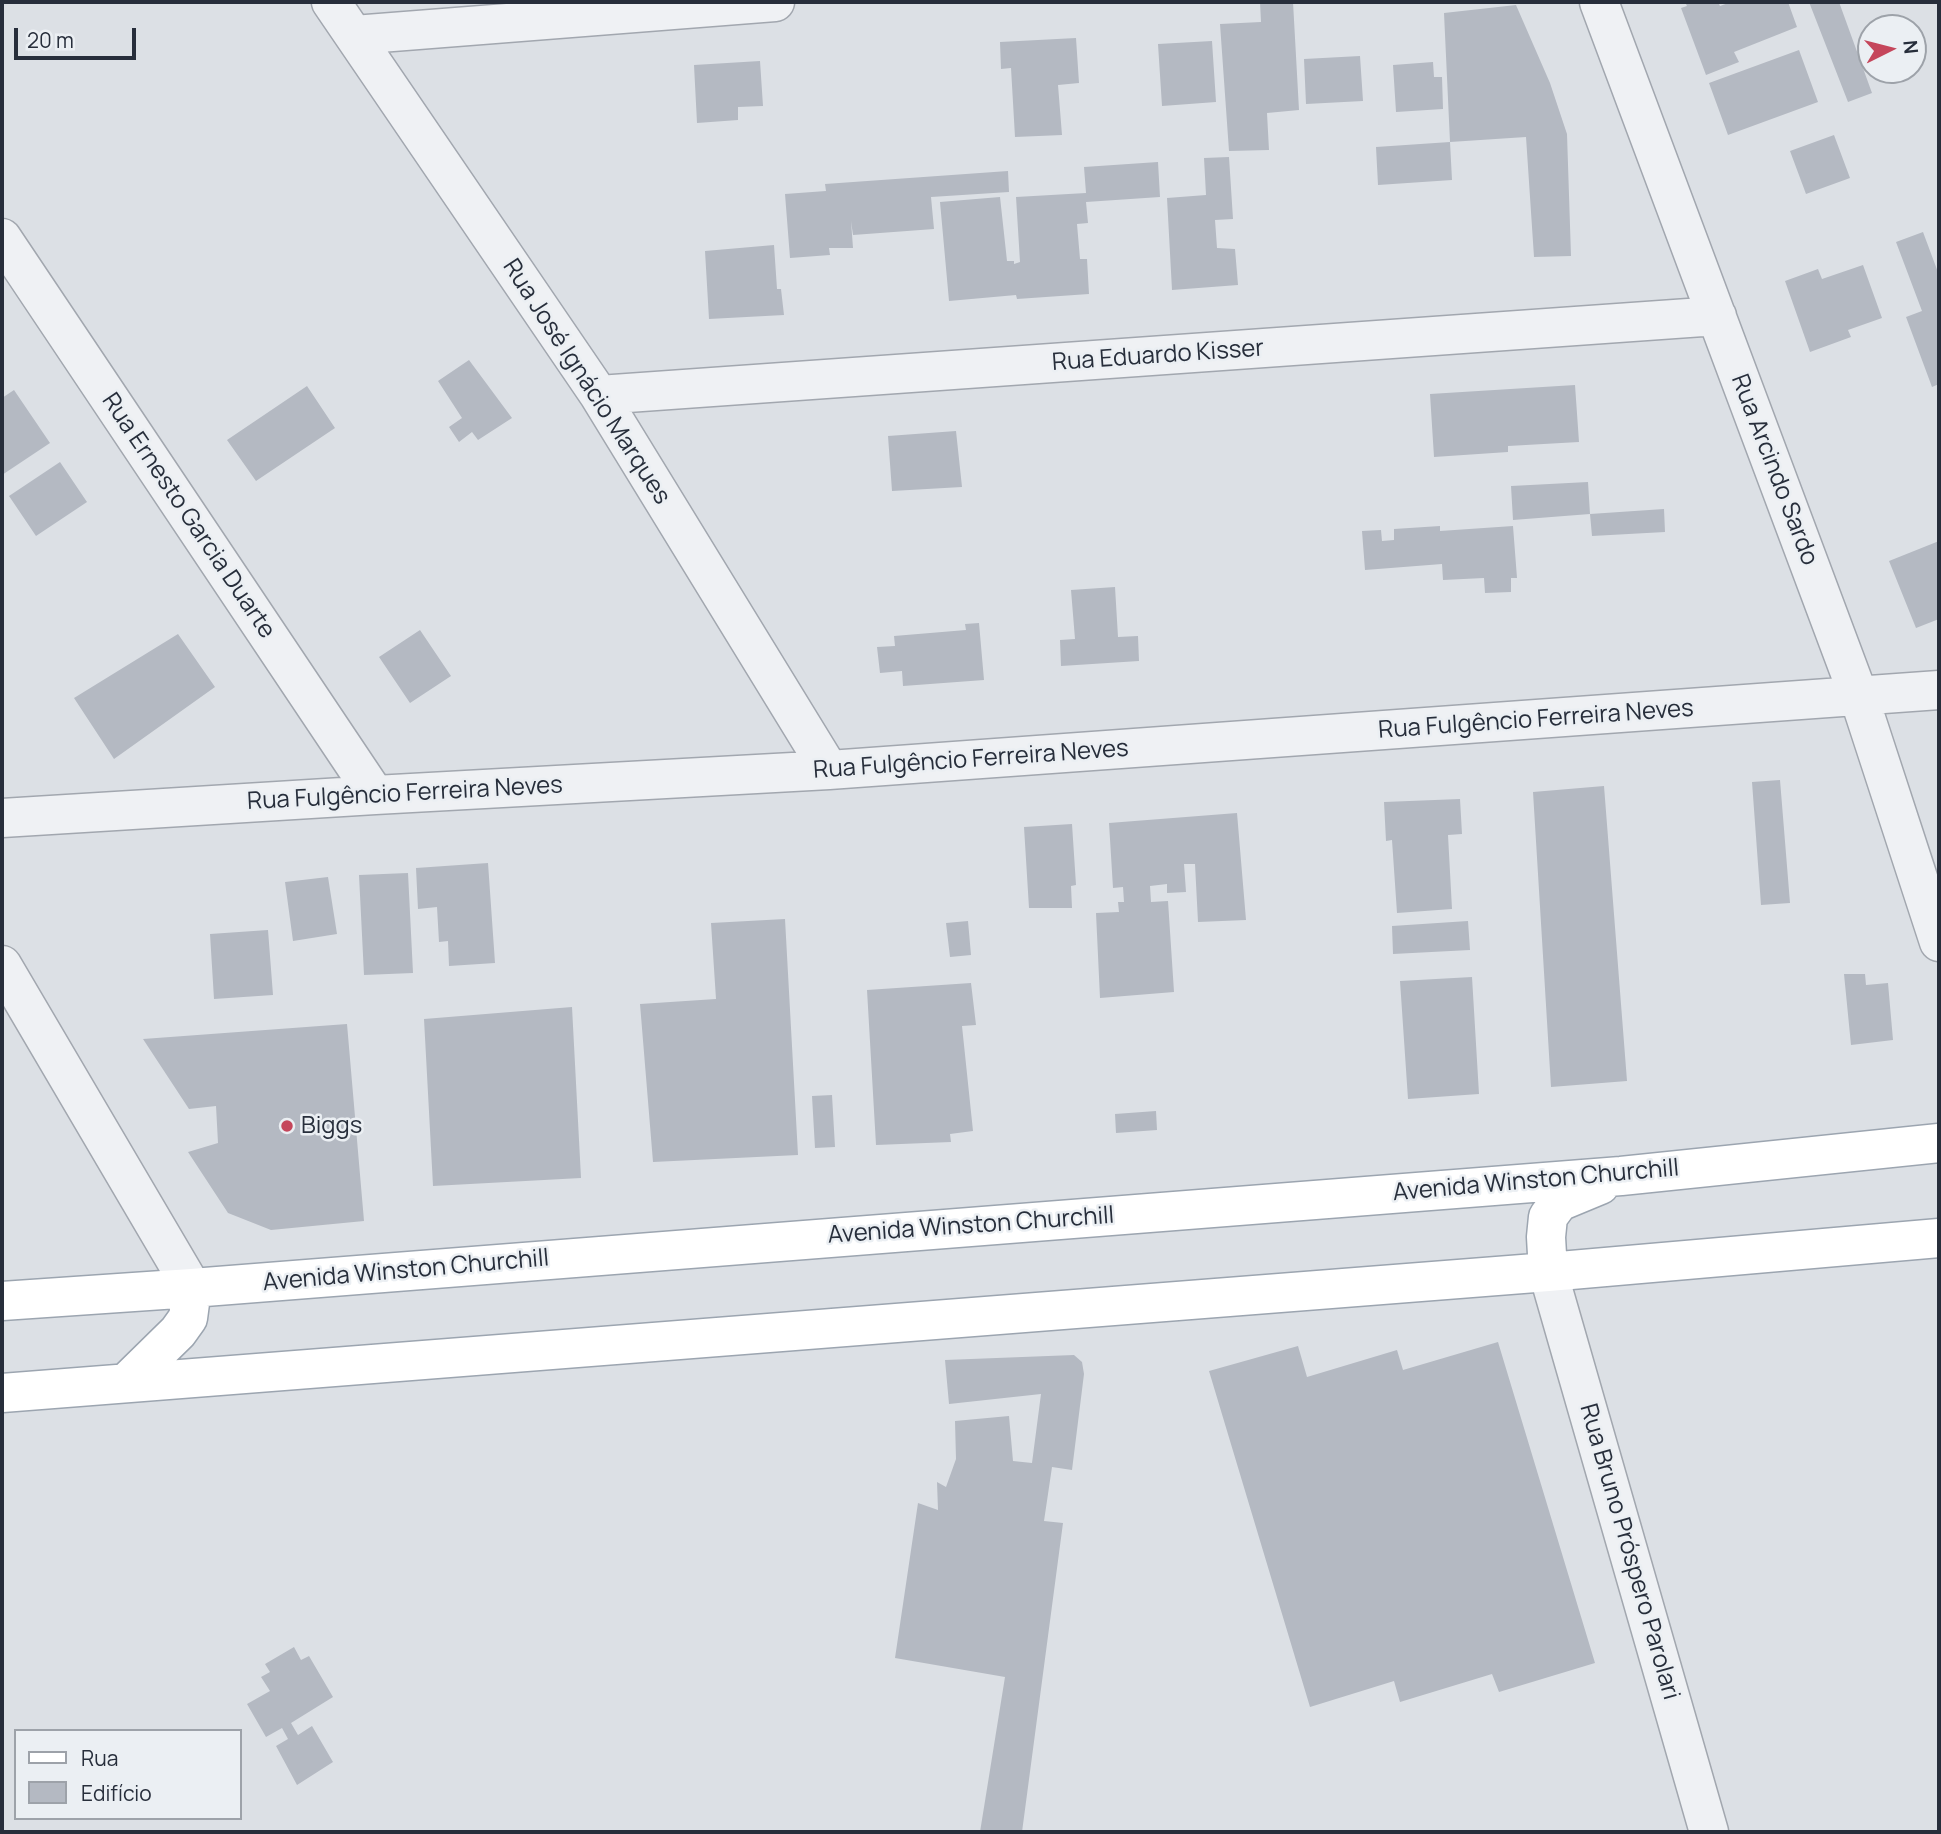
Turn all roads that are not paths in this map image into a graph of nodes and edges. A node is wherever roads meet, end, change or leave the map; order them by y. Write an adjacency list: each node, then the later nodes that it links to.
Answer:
1 (331, 2): 4 (street, Rua José Ignácio Marques)
2 (775, 2): 4 (street)
3 (1599, 2): 6 (street, Rua Arcindo Sardo)
4 (354, 35): 7 (street, Rua José Ignácio Marques)
5 (2, 238): 11 (street, Rua Ernesto Garcia Duarte)
6 (1717, 316): 7 (street, Rua Eduardo Kisser); 9 (street, Rua Arcindo Sardo)
7 (599, 395): 10 (street, Rua José Ignácio Marques)
8 (1939, 690): 9 (street, Rua Fulgêncio Ferreira Neves)
9 (1859, 697): 10 (street, Rua Fulgêncio Ferreira Neves); 13 (street, Rua Arcindo Sardo)
10 (829, 770): 11 (street, Rua Fulgêncio Ferreira Neves)
11 (375, 795): 12 (street, Rua Fulgêncio Ferreira Neves)
12 (2, 818)
13 (1939, 942)
14 (2, 965): 19 (street)
15 (1939, 1143): 16 (main road, Avenida Winston Churchill)
16 (1622, 1176): 18 (main road); 19 (main road, Avenida Winston Churchill)
17 (1939, 1238): 18 (main road)
18 (1548, 1272): 21 (main road); 23 (street, Rua Bruno Próspero Parolari)
19 (192, 1289): 20 (main road, Avenida Winston Churchill); 21 (main road)
20 (2, 1301)
21 (127, 1382): 22 (main road)
22 (2, 1393)
23 (1709, 1832)

